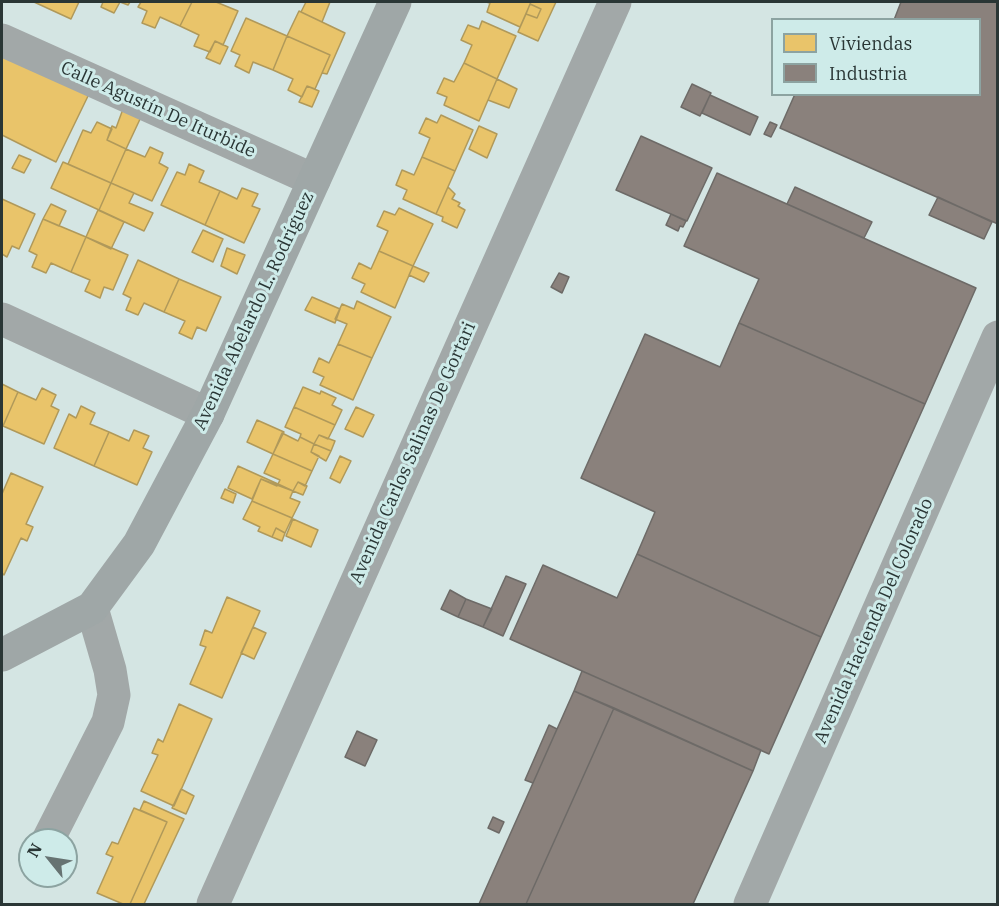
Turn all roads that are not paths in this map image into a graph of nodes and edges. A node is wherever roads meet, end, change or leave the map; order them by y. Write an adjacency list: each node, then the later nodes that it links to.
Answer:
1 (395, 2): 4 (street, Avenida Abelardo L. Rodríguez)
2 (615, 2): 11 (street, Avenida Carlos Salinas De Gortari)
3 (2, 40): 4 (street, Calle Agustín De Iturbide)
4 (314, 180): 7 (street, Avenida Abelardo L. Rodríguez)
5 (2, 319): 7 (street)
6 (998, 337): 12 (street, Avenida Hacienda Del Colorado)
7 (208, 414): 8 (street, Avenida Abelardo L. Rodríguez)
8 (92, 608): 9 (street, Avenida Abelardo L. Rodríguez); 10 (street)
9 (2, 654)
10 (54, 828)
11 (213, 904)
12 (750, 904)

